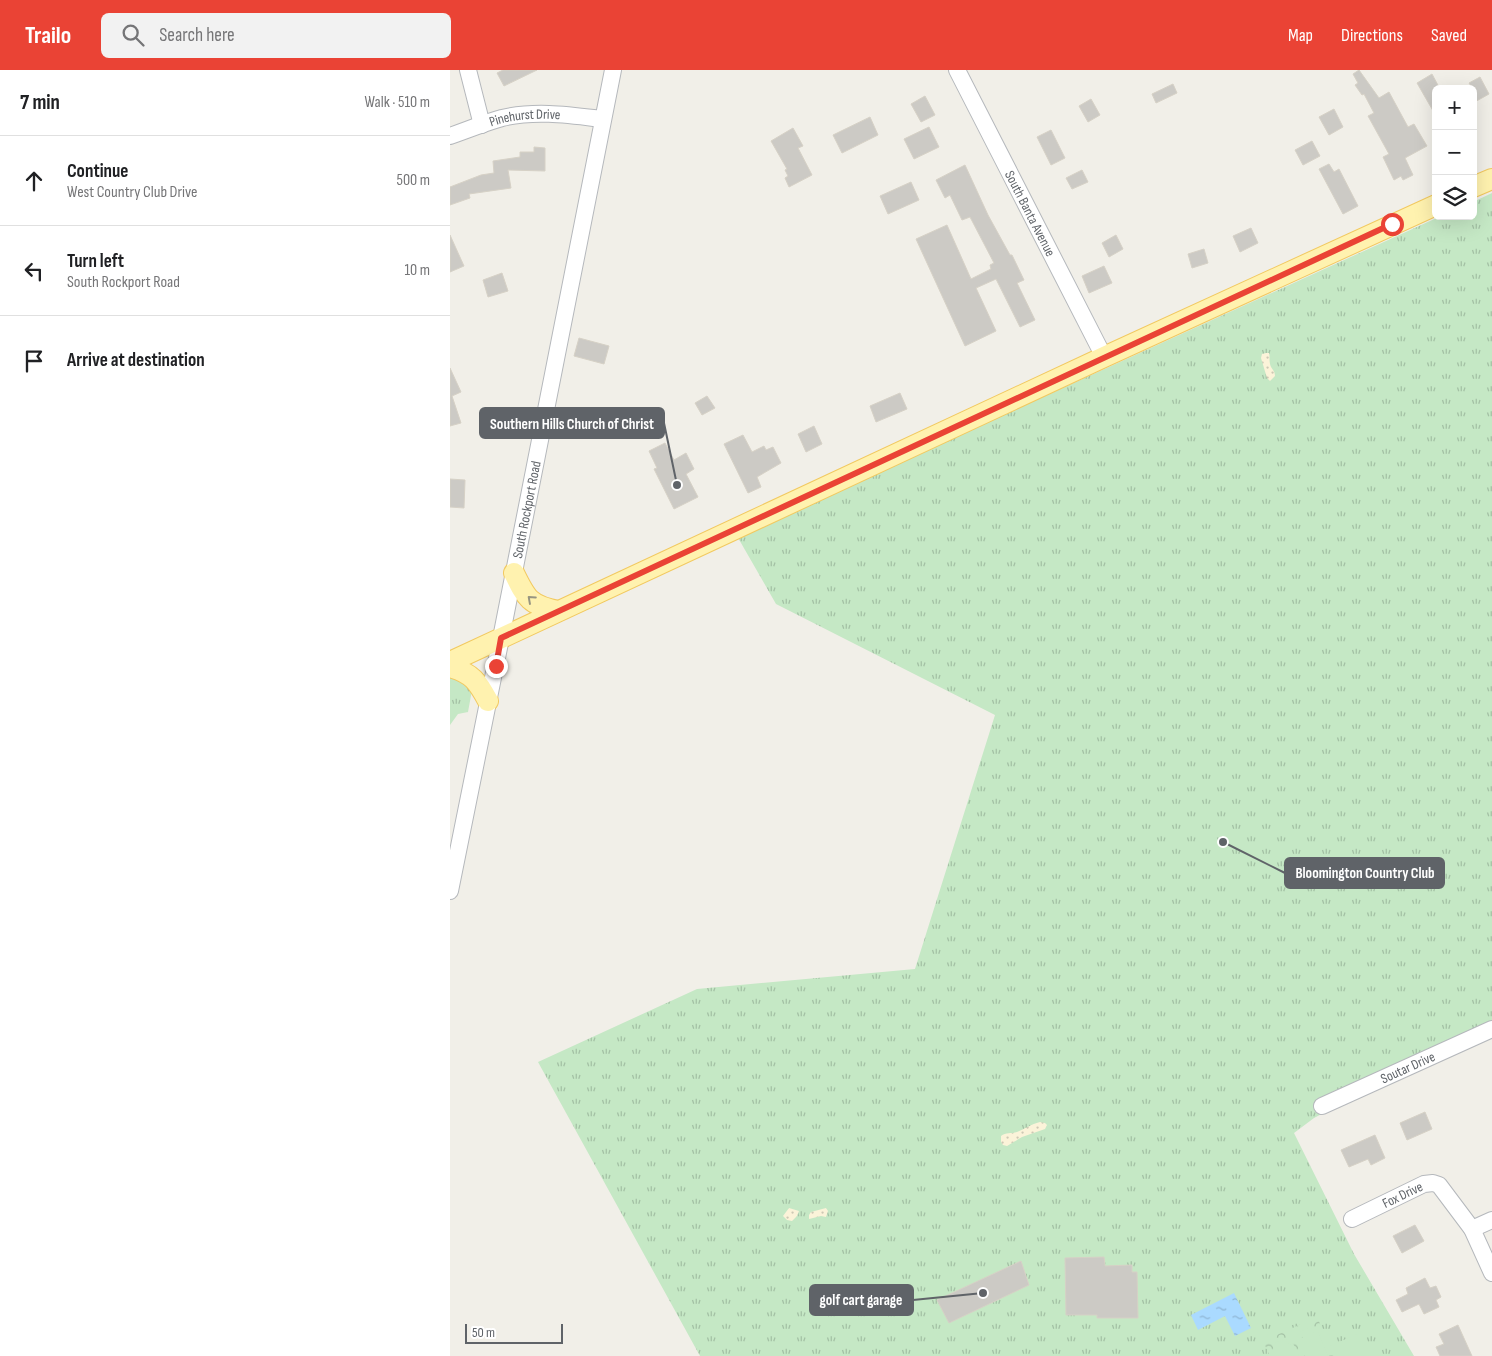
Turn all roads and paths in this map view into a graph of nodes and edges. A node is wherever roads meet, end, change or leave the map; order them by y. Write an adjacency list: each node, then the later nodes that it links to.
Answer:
1 (468, 70): 5 (street)
2 (612, 70): 4 (street, South Rockport Road)
3 (957, 70): 10 (street, South Banta Avenue)
4 (602, 119): 5 (street, Pinehurst Drive); 11 (street, South Rockport Road)
5 (482, 124): 6 (street, Pinehurst Drive)
6 (450, 136)
7 (1492, 179): 8 (main road)
8 (1477, 185)
9 (1432, 207): 10 (main road)
10 (1104, 357): 12 (main road)
11 (514, 573): 12 (main road, one-way to 11); 13 (street, South Rockport Road)
12 (559, 611): 13 (main road)
13 (501, 638): 14 (main road); 16 (street, South Rockport Road)
14 (450, 662)
15 (450, 667): 16 (main road)
16 (488, 701): 17 (street, South Rockport Road)
17 (450, 891)
18 (1492, 1028): 19 (street, Soutar Drive)
19 (1322, 1106)
20 (1352, 1219): 22 (street, Fox Drive)
21 (1492, 1220): 22 (street)
22 (1472, 1230): 23 (street)
23 (1492, 1273)

